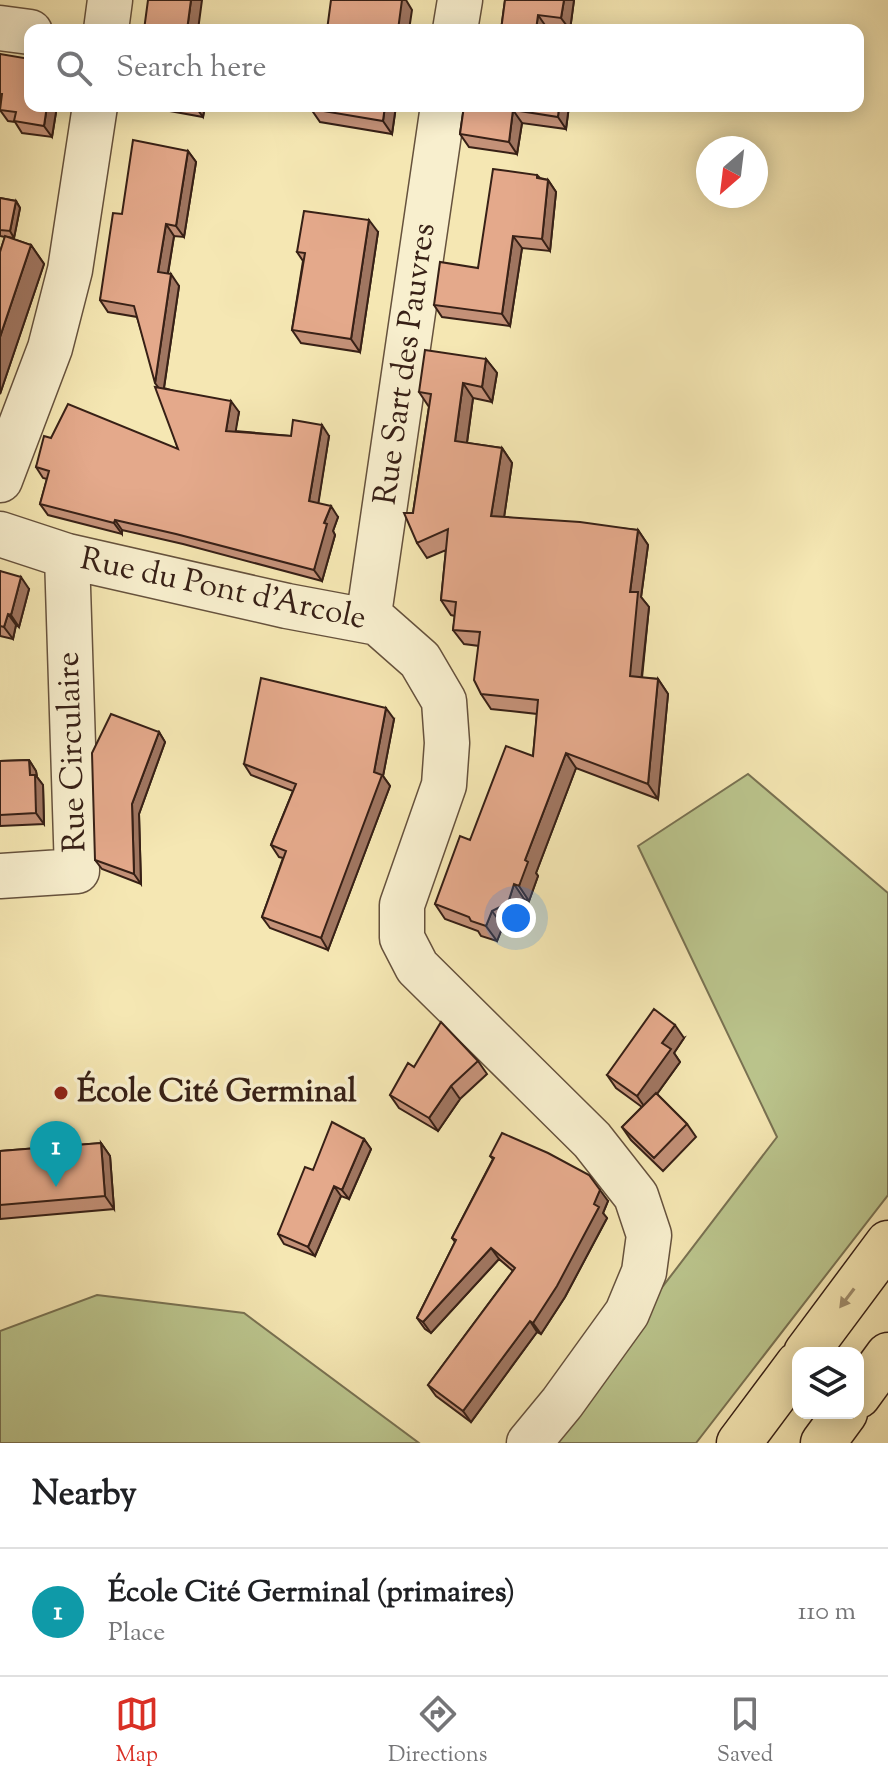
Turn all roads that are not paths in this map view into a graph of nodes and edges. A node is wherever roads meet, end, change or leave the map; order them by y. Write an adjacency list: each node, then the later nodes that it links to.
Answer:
1 (110, 0): 3 (street)
2 (460, 0): 4 (street)
3 (107, 24)
4 (456, 24)
5 (0, 28): 6 (street)
6 (24, 31)
7 (94, 112): 9 (street)
8 (442, 112): 12 (street, Rue Sart des Pauvres)
9 (0, 480)
10 (0, 534): 11 (street, Rue du Pont d'Arcole)
11 (67, 556): 12 (street, Rue du Pont d'Arcole); 13 (street, Rue Circulaire)
12 (368, 621): 20 (street, Rue du Pont d'Arcole)
13 (0, 876)
14 (888, 1243): 15 (highway, one-way to 15)
15 (810, 1347)
16 (888, 1355): 18 (highway)
17 (792, 1372): 21 (highway)
18 (864, 1388)
19 (841, 1419): 22 (highway)
20 (529, 1443)
21 (739, 1443)
22 (823, 1443)

